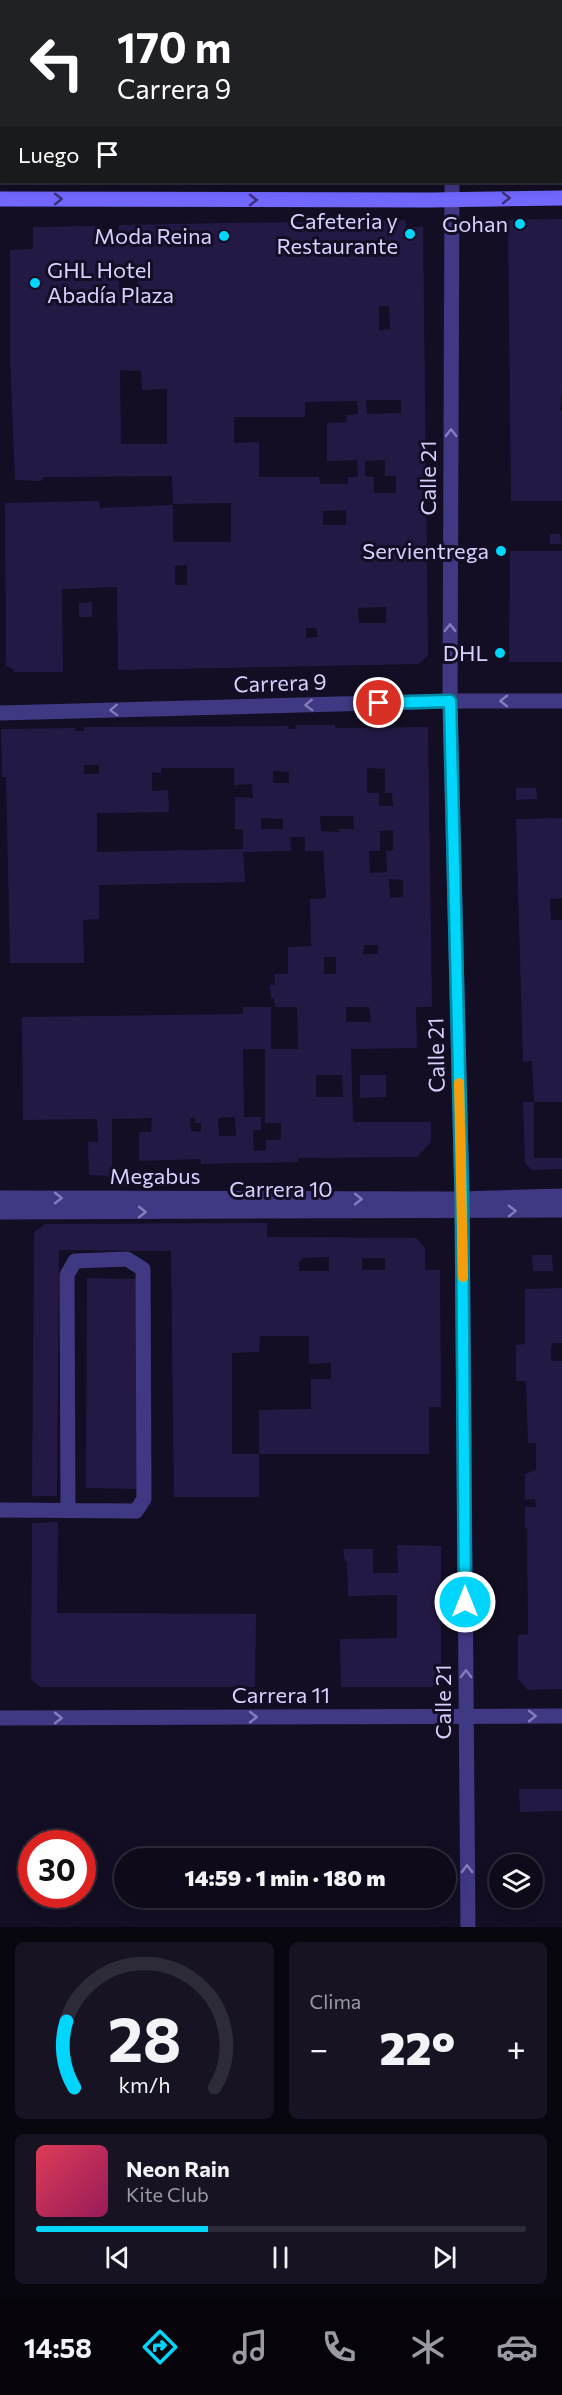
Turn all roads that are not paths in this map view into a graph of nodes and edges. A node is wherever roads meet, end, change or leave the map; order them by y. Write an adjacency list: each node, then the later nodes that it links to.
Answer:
1 (452, 183): 4 (street, Calle 21)
2 (562, 198): 4 (main road, one-way to 2)
3 (0, 199): 4 (main road, one-way to 4)
4 (451, 200): 5 (street, Calle 21, one-way to 4)
5 (450, 701): 6 (street, Carrera 9, one-way to 5); 7 (street, Carrera 9, one-way to 7); 10 (street, Calle 21)
6 (562, 701)
7 (0, 713)
8 (562, 1196): 10 (street, Megabus)
9 (0, 1198): 10 (street, Megabus, one-way to 10)
10 (462, 1205): 11 (street, Carrera 10, one-way to 11); 12 (street, Carrera 10, one-way to 10); 15 (street, Calle 21, one-way to 10)
11 (562, 1210)
12 (0, 1212)
13 (0, 1510): 14 (street)
14 (68, 1510): 14 (street)
15 (466, 1716): 16 (street, Carrera 11, one-way to 16); 17 (street, Carrera 11, one-way to 15); 18 (street, Calle 21, one-way to 15)
16 (562, 1716)
17 (0, 1718)
18 (468, 1927)

